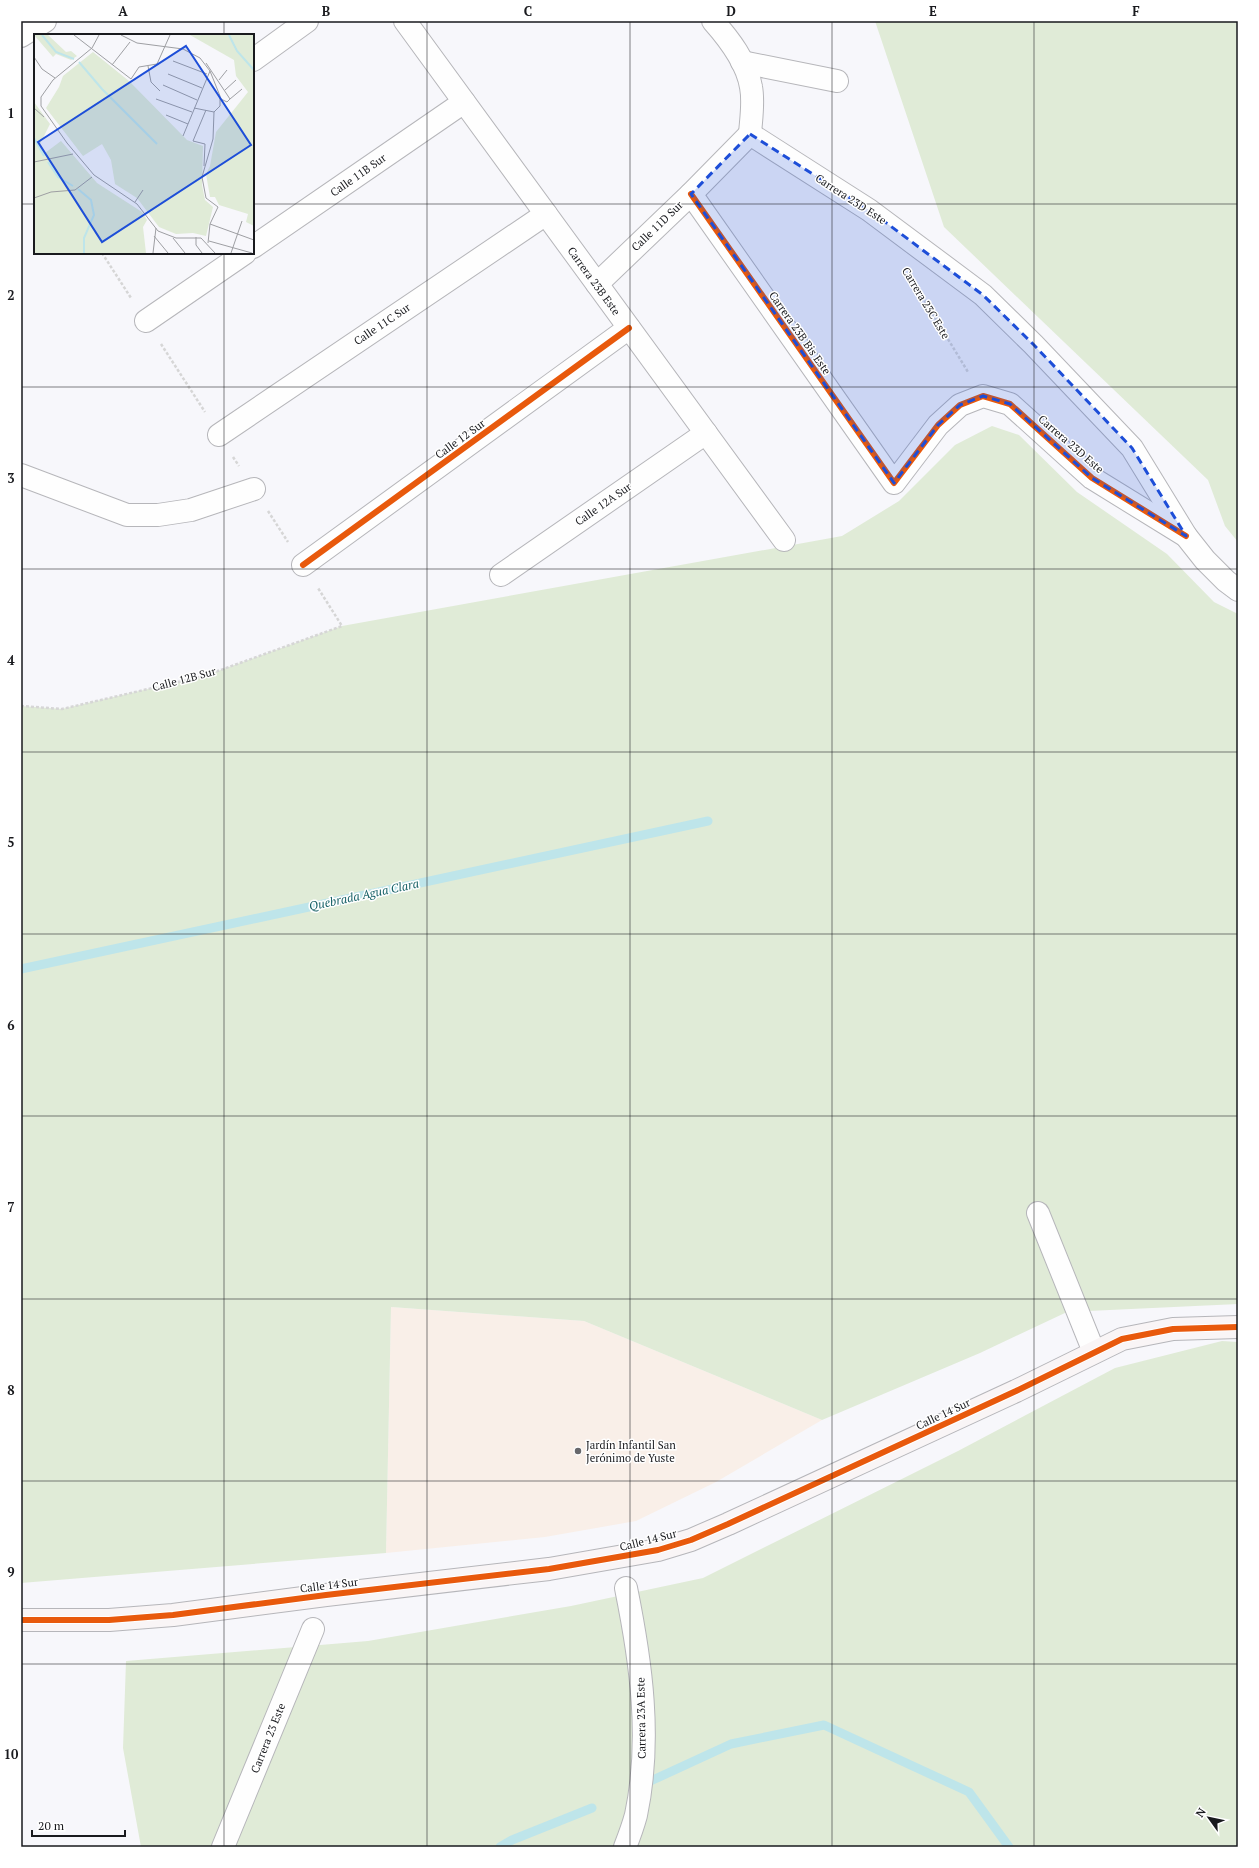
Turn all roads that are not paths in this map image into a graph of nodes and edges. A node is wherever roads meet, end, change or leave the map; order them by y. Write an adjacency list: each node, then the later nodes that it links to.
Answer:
1 (45, 21): 5 (street)
2 (307, 21): 6 (street)
3 (405, 21): 9 (street, Carrera 23B Este)
4 (713, 21): 7 (street)
5 (21, 36)
6 (254, 59)
7 (742, 62): 8 (street); 10 (street)
8 (837, 81)
9 (464, 102): 12 (street, Carrera 23B Este); 13 (street, Calle 11B Sur)
10 (750, 134): 11 (street, Calle 11D Sur); 23 (street, Carrera 23D Este)
11 (690, 194): 15 (street, Calle 11D Sur); 18 (street, Carrera 23B Bis Este)
12 (546, 214): 15 (street, Carrera 23B Este); 20 (street, Calle 11C Sur)
13 (254, 246)
14 (244, 254): 16 (street)
15 (597, 284): 17 (street, Carrera 23B Este)
16 (146, 321)
17 (630, 328): 19 (street, Carrera 23B Este); 25 (street, Calle 12 Sur)
18 (983, 396): 23 (street, Carrera 23D Este)
19 (706, 434): 24 (street, Carrera 23B Este); 26 (street, Calle 12A Sur)
20 (219, 435)
21 (21, 475): 22 (street)
22 (254, 489)
23 (1186, 536): 27 (street, Carrera 23D Este)
24 (784, 540)
25 (303, 565)
26 (501, 575)
27 (1238, 590)
28 (1038, 1212): 30 (street)
29 (1238, 1327): 30 (street, Calle 14 Sur)
30 (1094, 1352): 32 (street, Calle 14 Sur)
31 (626, 1588): 35 (street, Carrera 23A Este)
32 (21, 1620)
33 (312, 1629): 34 (street, Carrera 23 Este)
34 (223, 1847)
35 (625, 1847)

